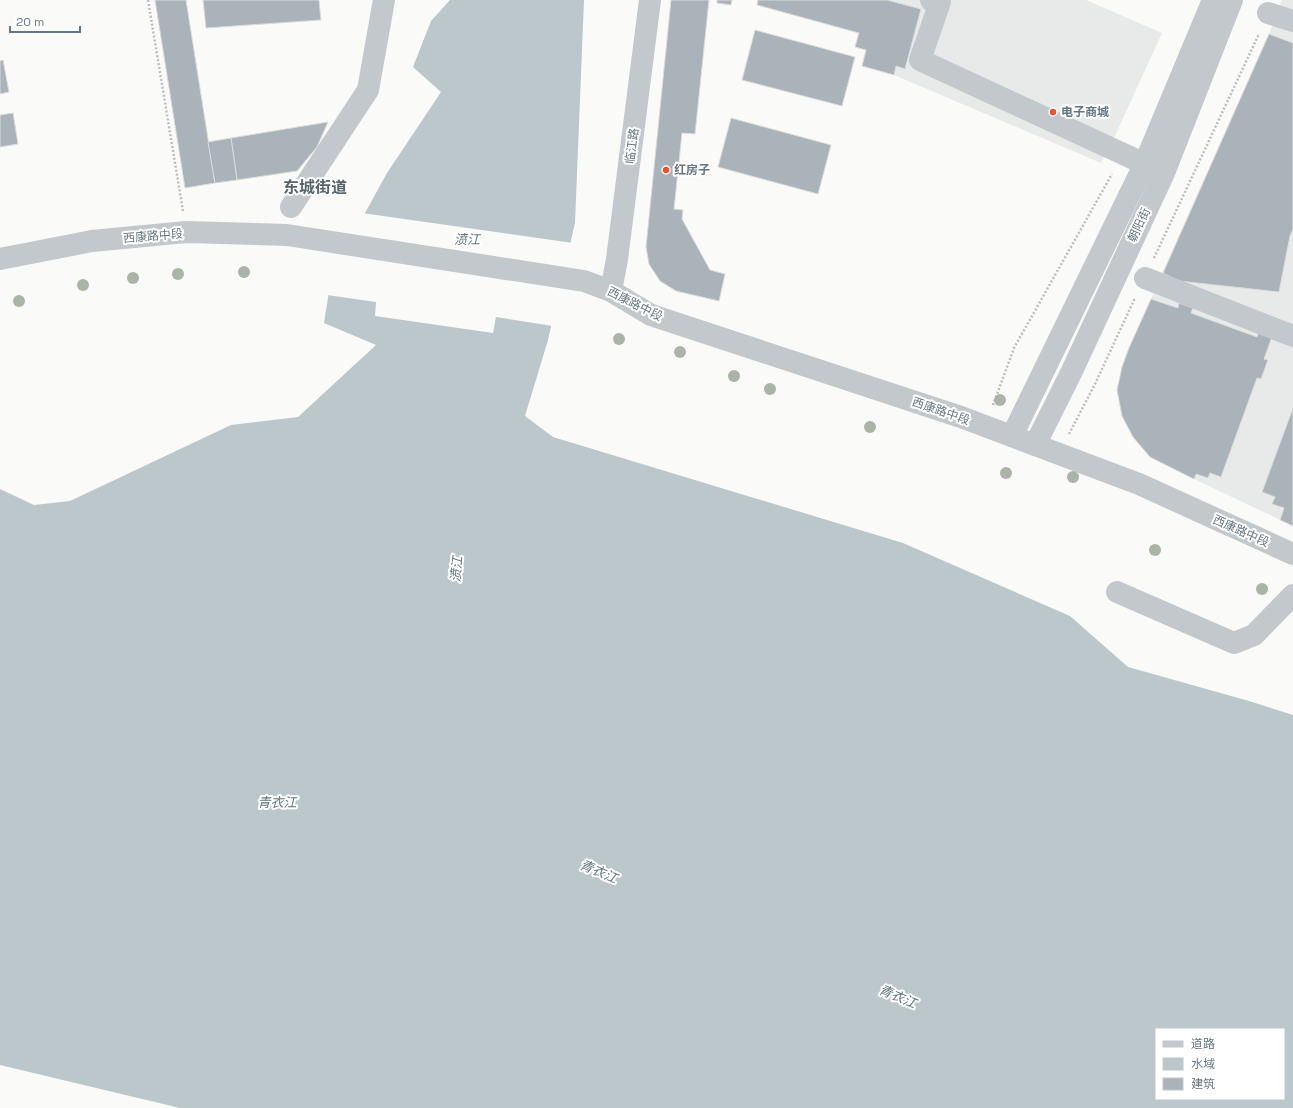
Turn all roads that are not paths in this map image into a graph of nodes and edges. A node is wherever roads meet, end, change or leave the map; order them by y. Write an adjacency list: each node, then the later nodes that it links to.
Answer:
1 (384, 0): 10 (street)
2 (650, 0): 13 (street, 临江路)
3 (931, 0): 8 (street)
4 (1213, 0): 8 (street, 朝阳街)
5 (1232, 0): 9 (street, 朝阳街)
6 (1268, 13): 7 (street)
7 (1293, 21)
8 (1144, 164): 9 (street); 15 (street, 朝阳街)
9 (1164, 173): 16 (street, 朝阳街)
10 (291, 207)
11 (0, 259): 13 (street, 西康路中段)
12 (1145, 278): 14 (street)
13 (611, 291): 15 (street, 西康路中段)
14 (1293, 335)
15 (1012, 436): 16 (street, 西康路中段)
16 (1035, 445): 17 (street, 西康路中段)
17 (1293, 554)
18 (1117, 592): 19 (street)
19 (1293, 594)

